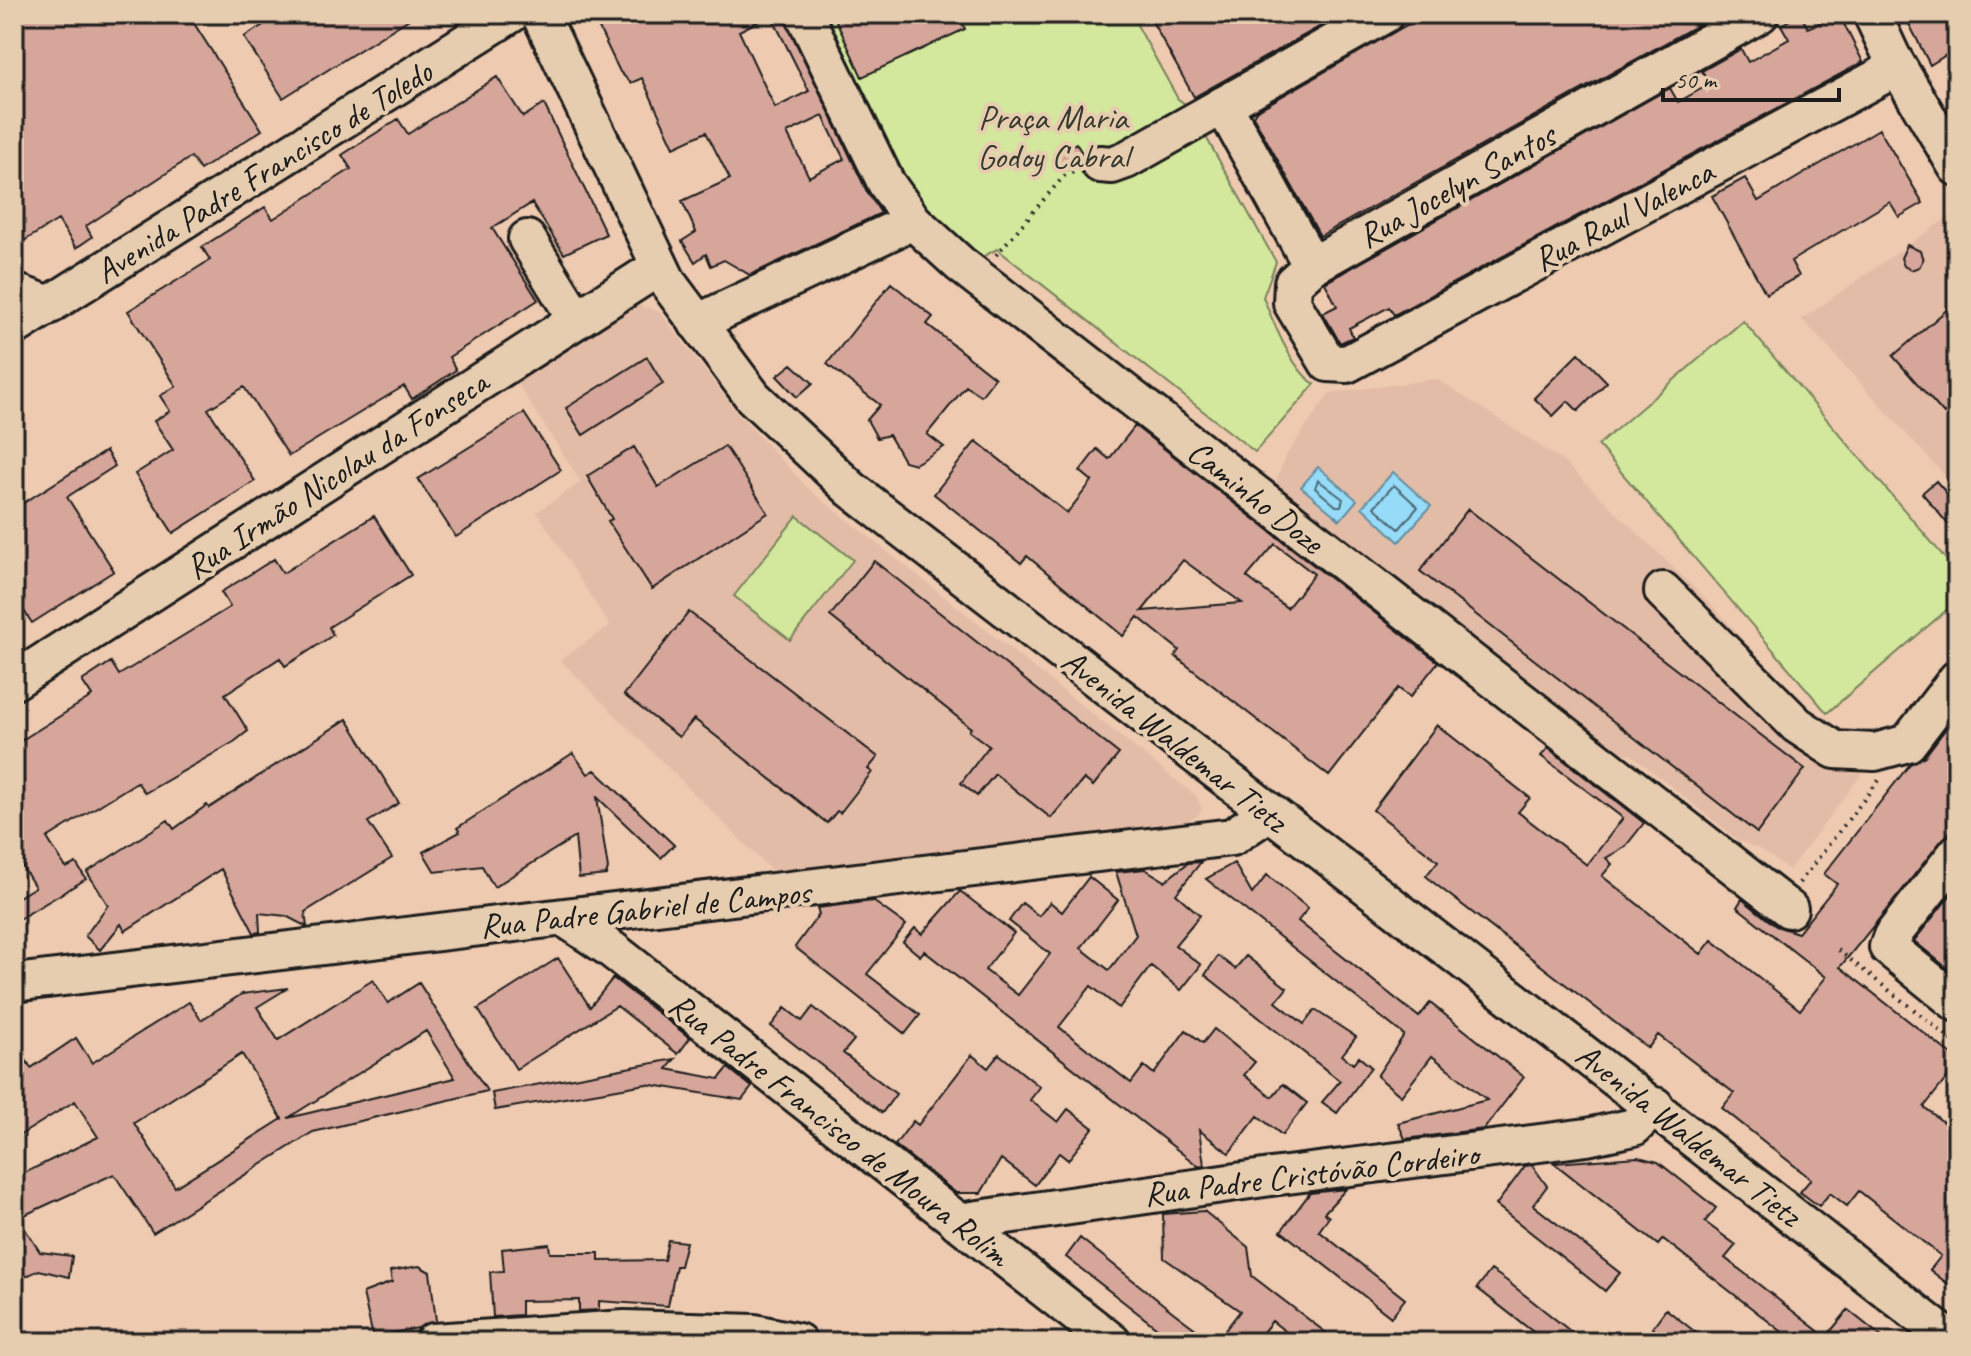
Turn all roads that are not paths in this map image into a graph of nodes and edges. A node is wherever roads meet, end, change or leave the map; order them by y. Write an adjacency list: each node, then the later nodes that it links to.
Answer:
1 (511, 14): 17 (street, Avenida Padre Francisco de Toledo)
2 (540, 14): 15 (street, Avenida Waldemar Tietz)
3 (804, 14): 12 (street, Caminho Doze)
4 (1385, 14): 8 (street)
5 (1760, 14): 14 (street, Rua Jocelyn Santos)
6 (1872, 14): 7 (street)
7 (1898, 67): 9 (street); 14 (street, Rua Raul Valenca)
8 (1223, 105): 10 (street); 14 (street)
9 (1945, 122): 11 (street)
10 (1100, 164)
11 (1957, 167)
12 (913, 221): 19 (street); 26 (street, Caminho Doze)
13 (527, 239): 18 (street)
14 (1312, 266)
15 (659, 267): 18 (street, Rua Irmão Nicolau da Fonseca); 19 (street, Avenida Waldemar Tietz)
16 (14, 292): 17 (street)
17 (50, 305): 20 (street, Avenida Padre Francisco de Toledo)
18 (577, 320): 23 (street, Rua Irmão Nicolau da Fonseca)
19 (697, 323): 24 (street, Avenida Waldemar Tietz)
20 (14, 327)
21 (1663, 591): 22 (street)
22 (1957, 679)
23 (14, 681)
24 (1268, 813): 27 (street, Rua Padre Gabriel de Campos); 30 (street, Avenida Waldemar Tietz)
25 (1957, 853): 29 (street)
26 (1786, 907)
27 (566, 919): 28 (street, Rua Padre Gabriel de Campos); 31 (street, Rua Padre Francisco de Moura Rolim)
28 (14, 983)
29 (1957, 1003)
30 (1655, 1106): 31 (street, Rua Padre Cristóvão Cordeiro); 36 (street, Avenida Waldemar Tietz)
31 (958, 1222): 35 (street, Rua Padre Francisco de Moura Rolim)
32 (484, 1339): 33 (street); 34 (street)
33 (433, 1342)
34 (798, 1342)
35 (1112, 1342)
36 (1953, 1342)

